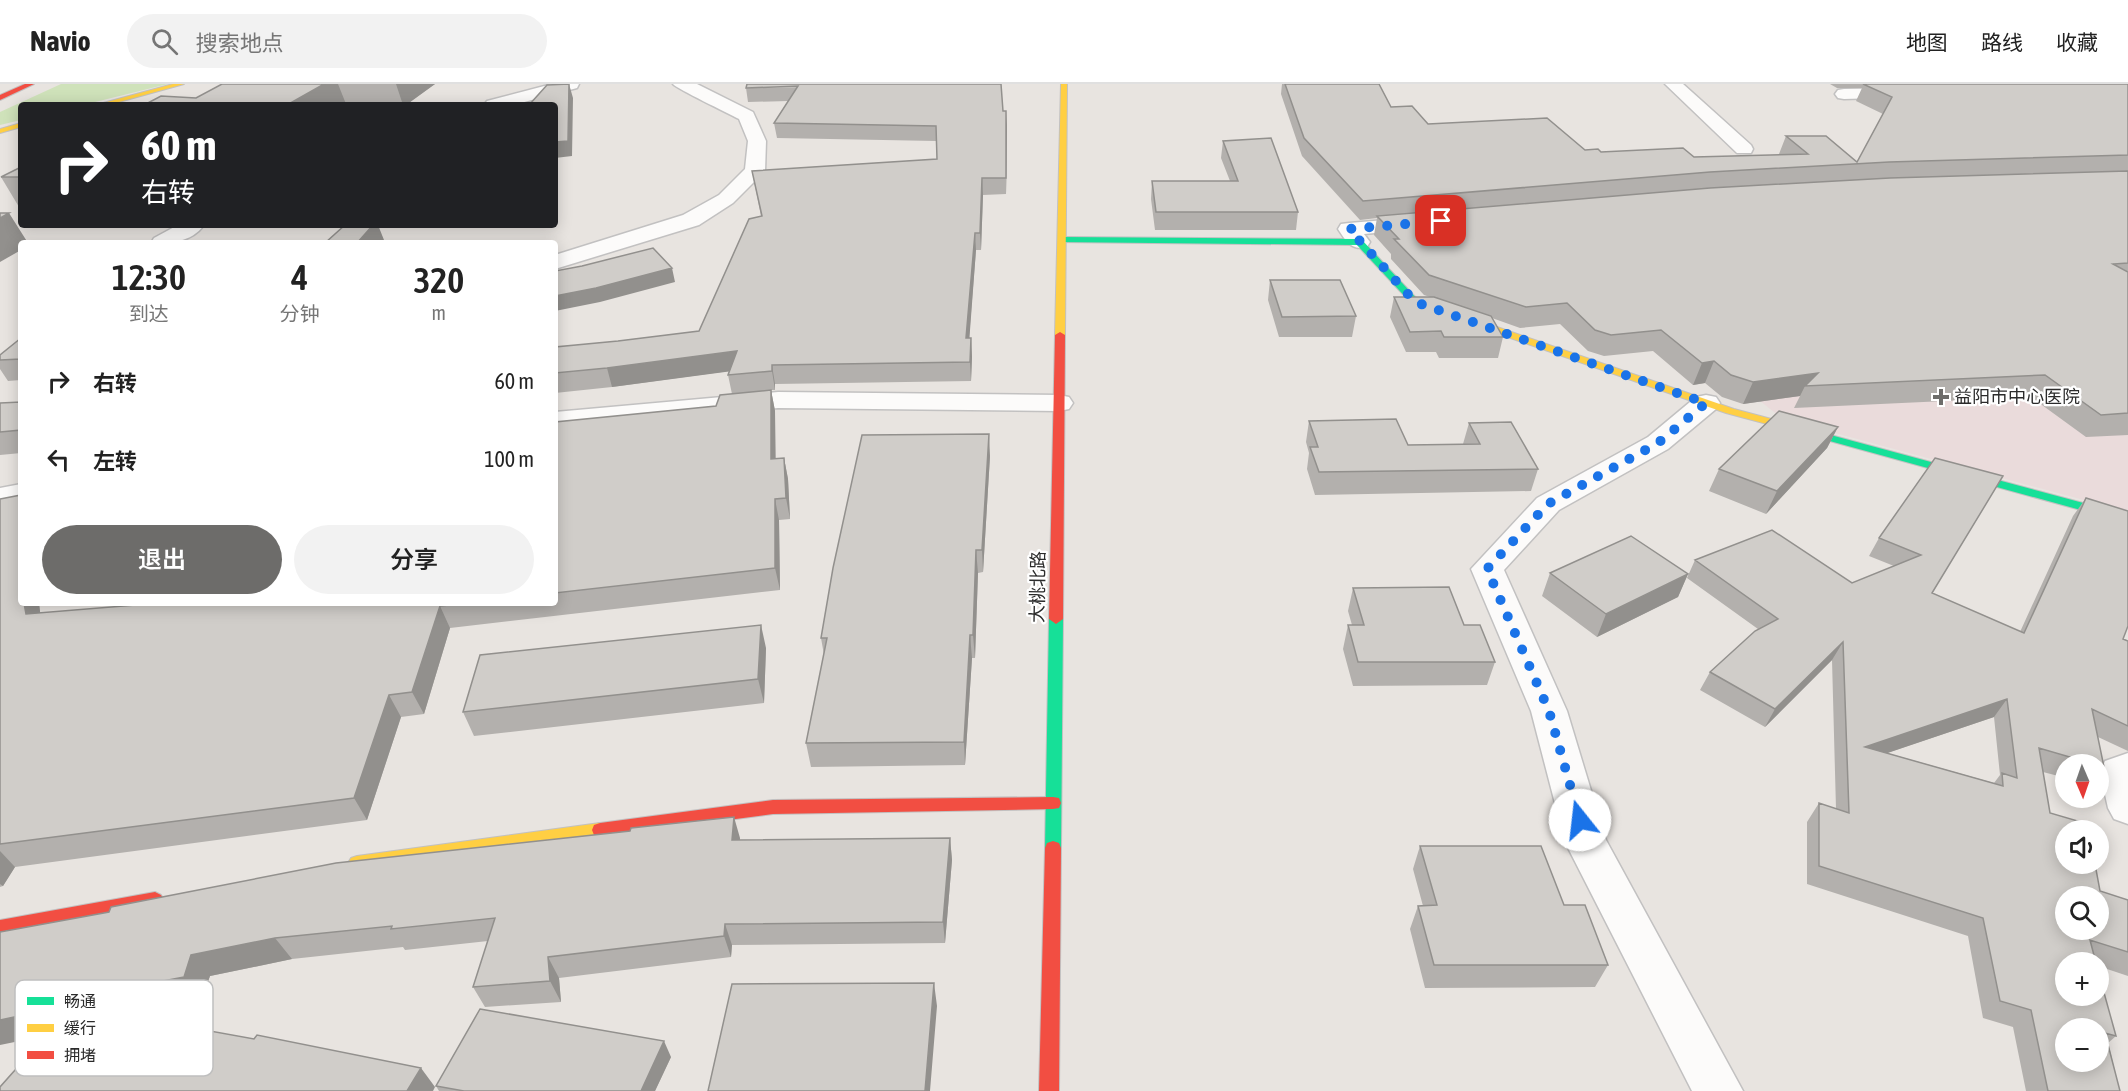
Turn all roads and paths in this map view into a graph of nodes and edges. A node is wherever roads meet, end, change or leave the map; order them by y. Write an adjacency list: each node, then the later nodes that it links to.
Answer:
1 (31, 84): 9 (street)
2 (181, 84): 10 (street)
3 (571, 84): 11 (street)
4 (681, 84): 20 (street)
5 (1064, 84): 18 (street, 大桃北路)
6 (1673, 84): 14 (street)
7 (1925, 93): 8 (street)
8 (1844, 94)
9 (0, 98)
10 (112, 102)
11 (504, 102)
12 (18, 126): 13 (street)
13 (0, 131)
14 (1744, 149)
15 (1441, 221): 19 (street)
16 (188, 228): 17 (street)
17 (167, 240)
18 (1062, 240): 19 (street); 21 (street, 大桃北路)
19 (1359, 242): 22 (street)
20 (558, 261)
21 (1059, 403): 23 (street); 28 (street, 大桃北路)
22 (1706, 403): 26 (street); 34 (street)
23 (558, 420)
24 (18, 494): 25 (street)
25 (0, 497)
26 (2128, 519)
27 (2128, 768): 29 (street)
28 (1053, 803): 30 (street); 33 (street, 大桃北路)
29 (2128, 808)
30 (346, 865)
31 (173, 897): 32 (street)
32 (0, 928)
33 (1049, 1091)
34 (1718, 1091)

